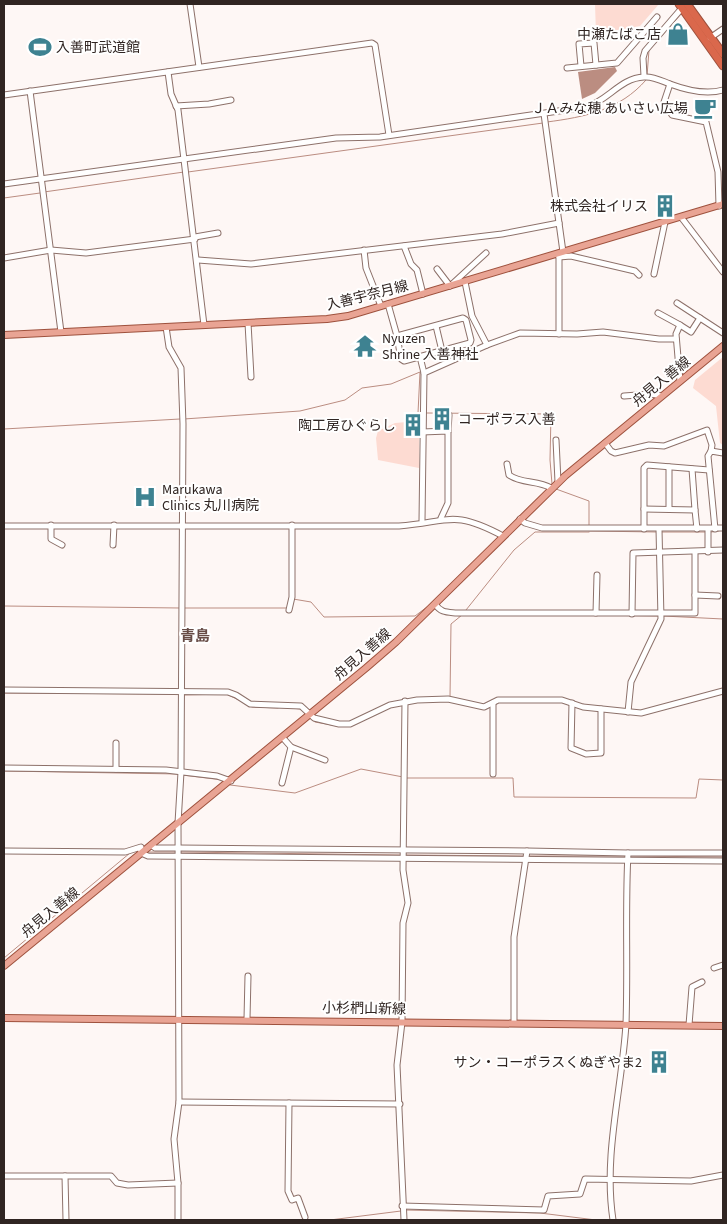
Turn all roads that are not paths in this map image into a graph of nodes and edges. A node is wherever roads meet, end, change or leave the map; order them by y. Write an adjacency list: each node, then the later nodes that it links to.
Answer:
1 (190, 4): 10 (street)
2 (682, 5): 5 (highway); 13 (street)
3 (657, 17): 7 (street)
4 (723, 29): 5 (street)
5 (708, 39): 6 (highway); 9 (highway)
6 (723, 54)
7 (596, 65): 8 (street); 8 (street)
8 (581, 66): 11 (street)
9 (723, 66)
10 (199, 67): 12 (street); 21 (street)
11 (567, 68)
12 (168, 72): 16 (street); 19 (street)
13 (644, 76): 14 (street); 20 (street)
14 (670, 84): 15 (street); 25 (street)
15 (723, 90)
16 (30, 91): 17 (street); 23 (street)
17 (4, 94)
18 (231, 100): 19 (street)
19 (176, 106): 22 (street)
20 (544, 114): 21 (street); 28 (street)
21 (389, 135): 22 (street)
22 (185, 159): 23 (street); 30 (street)
23 (41, 179): 24 (street); 32 (street)
24 (4, 184)
25 (721, 205): 26 (main road, 入善宇奈月線)
26 (681, 217): 27 (main road, 入善宇奈月線); 39 (street)
27 (665, 222): 35 (main road, 入善宇奈月線); 40 (street)
28 (560, 223): 31 (street); 35 (street)
29 (218, 233): 30 (street)
30 (195, 238): 32 (street); 37 (street)
31 (404, 246): 33 (street); 44 (street)
32 (51, 250): 36 (street); 55 (street)
33 (364, 250): 37 (street); 47 (street)
34 (486, 252): 43 (street)
35 (561, 254): 41 (street); 42 (main road, 入善宇奈月線); 58 (street)
36 (4, 258)
37 (198, 260): 51 (street)
38 (437, 269): 43 (street)
39 (723, 272)
40 (654, 274)
41 (639, 275)
42 (465, 282): 43 (main road, 入善宇奈月線); 61 (street)
43 (450, 286): 44 (main road, 入善宇奈月線)
44 (422, 294): 46 (main road, 入善宇奈月線)
45 (677, 303): 49 (street)
46 (388, 304): 47 (main road, 入善宇奈月線); 59 (street)
47 (381, 306): 50 (main road, 入善宇奈月線)
48 (658, 313): 52 (street)
49 (700, 318): 52 (street); 56 (street)
50 (248, 323): 51 (main road, 入善宇奈月線); 66 (street)
51 (204, 325): 54 (main road, 入善宇奈月線)
52 (680, 325): 60 (street)
53 (436, 326): 59 (street); 63 (street); 63 (street)
54 (166, 327): 55 (main road, 入善宇奈月線); 93 (street)
55 (61, 332): 57 (main road, 入善宇奈月線)
56 (723, 333)
57 (4, 334)
58 (559, 334): 60 (street); 61 (street)
59 (397, 336): 64 (street)
60 (676, 338): 67 (street)
61 (487, 345): 65 (street)
62 (723, 346): 67 (main road, 舟見入善線)
63 (442, 351): 64 (street)
64 (420, 357): 65 (street)
65 (424, 373): 72 (street)
66 (251, 377)
67 (680, 381): 69 (main road, 舟見入善線)
68 (624, 396): 69 (street)
69 (661, 396): 74 (main road, 舟見入善線)
70 (449, 415): 71 (street)
71 (448, 431): 72 (street); 86 (street)
72 (422, 432): 88 (street)
73 (556, 440): 81 (street)
74 (604, 443): 75 (street); 81 (main road, 舟見入善線)
75 (711, 451): 76 (street); 80 (street)
76 (723, 453)
77 (508, 464): 82 (street)
78 (669, 467): 79 (street); 83 (street); 84 (street)
79 (692, 469): 80 (street); 85 (street)
80 (709, 470): 99 (street)
81 (558, 482): 82 (main road, 舟見入善線)
82 (551, 488): 87 (main road, 舟見入善線)
83 (644, 509): 84 (street); 95 (street)
84 (669, 510): 85 (street)
85 (695, 510): 97 (street)
86 (441, 518): 88 (street); 100 (street)
87 (520, 518): 95 (street); 100 (main road, 舟見入善線)
88 (422, 522): 91 (street)
89 (51, 525): 90 (street); 92 (street); 101 (street)
90 (114, 525): 93 (street); 102 (street)
91 (292, 525): 93 (street); 111 (street)
92 (4, 526)
93 (183, 526): 117 (street)
94 (723, 528): 99 (street)
95 (644, 529): 96 (street)
96 (659, 529): 97 (street); 104 (street)
97 (696, 529): 98 (street)
98 (708, 529): 99 (street); 106 (street)
99 (715, 529)
100 (503, 536): 110 (main road, 舟見入善線)
101 (62, 545)
102 (113, 545)
103 (723, 550): 106 (street)
104 (660, 552): 105 (street); 113 (street); 114 (street)
105 (696, 552): 106 (street); 108 (street)
106 (708, 552)
107 (597, 575): 112 (street)
108 (695, 595): 109 (street); 114 (street)
109 (718, 596)
110 (435, 604): 112 (street); 123 (main road, 舟見入善線)
111 (290, 610)
112 (596, 613): 113 (street)
113 (632, 614): 114 (street)
114 (660, 614): 122 (street)
115 (4, 690): 117 (street)
116 (723, 691): 122 (street)
117 (182, 692): 123 (street); 130 (street)
118 (405, 701): 119 (street); 123 (street); 137 (street)
119 (493, 703): 120 (street); 131 (street)
120 (572, 703): 121 (street); 121 (street)
121 (601, 709): 122 (street)
122 (628, 712)
123 (311, 714): 124 (main road, 舟見入善線)
124 (283, 738): 126 (street); 132 (main road, 舟見入善線)
125 (116, 743): 129 (street)
126 (291, 747): 127 (street); 133 (street)
127 (325, 760)
128 (4, 768): 129 (street)
129 (116, 769): 130 (street)
130 (181, 772): 132 (street); 134 (street)
131 (493, 774)
132 (231, 781): 134 (main road, 舟見入善線)
133 (282, 783)
134 (178, 824): 135 (main road, 舟見入善線); 140 (street)
135 (151, 845): 139 (main road, 舟見入善線); 140 (street)
136 (4, 851): 139 (street)
137 (404, 851): 138 (street); 140 (street); 143 (street)
138 (527, 851): 141 (street); 144 (street)
139 (142, 852): 140 (street); 148 (main road, 舟見入善線)
140 (179, 852): 143 (street); 153 (street)
141 (628, 852): 142 (street); 145 (street)
142 (723, 852)
143 (403, 859): 144 (street); 155 (street)
144 (526, 860): 145 (street); 156 (street)
145 (628, 861): 146 (street); 157 (street)
146 (723, 861)
147 (723, 965): 149 (street)
148 (4, 966)
149 (714, 968)
150 (248, 976): 154 (street)
151 (702, 982): 158 (street)
152 (4, 1018): 153 (main road, 小杉椚山新線)
153 (180, 1018): 154 (main road, 小杉椚山新線); 160 (street)
154 (248, 1019): 155 (main road, 小杉椚山新線)
155 (402, 1022): 156 (main road, 小杉椚山新線); 162 (street)
156 (514, 1023): 157 (main road, 小杉椚山新線)
157 (626, 1025): 158 (main road, 小杉椚山新線); 166 (street)
158 (689, 1025): 159 (main road, 小杉椚山新線)
159 (723, 1026)
160 (179, 1102): 161 (street); 167 (street)
161 (289, 1103): 162 (street); 169 (street)
162 (400, 1104): 168 (street)
163 (723, 1175): 166 (street)
164 (4, 1176): 165 (street)
165 (65, 1176): 167 (street); 170 (street)
166 (611, 1179): 168 (street); 173 (street)
167 (178, 1183): 171 (street)
168 (402, 1206): 172 (street)
169 (305, 1217)
170 (66, 1220)
171 (178, 1220)
172 (404, 1220)
173 (613, 1220)

